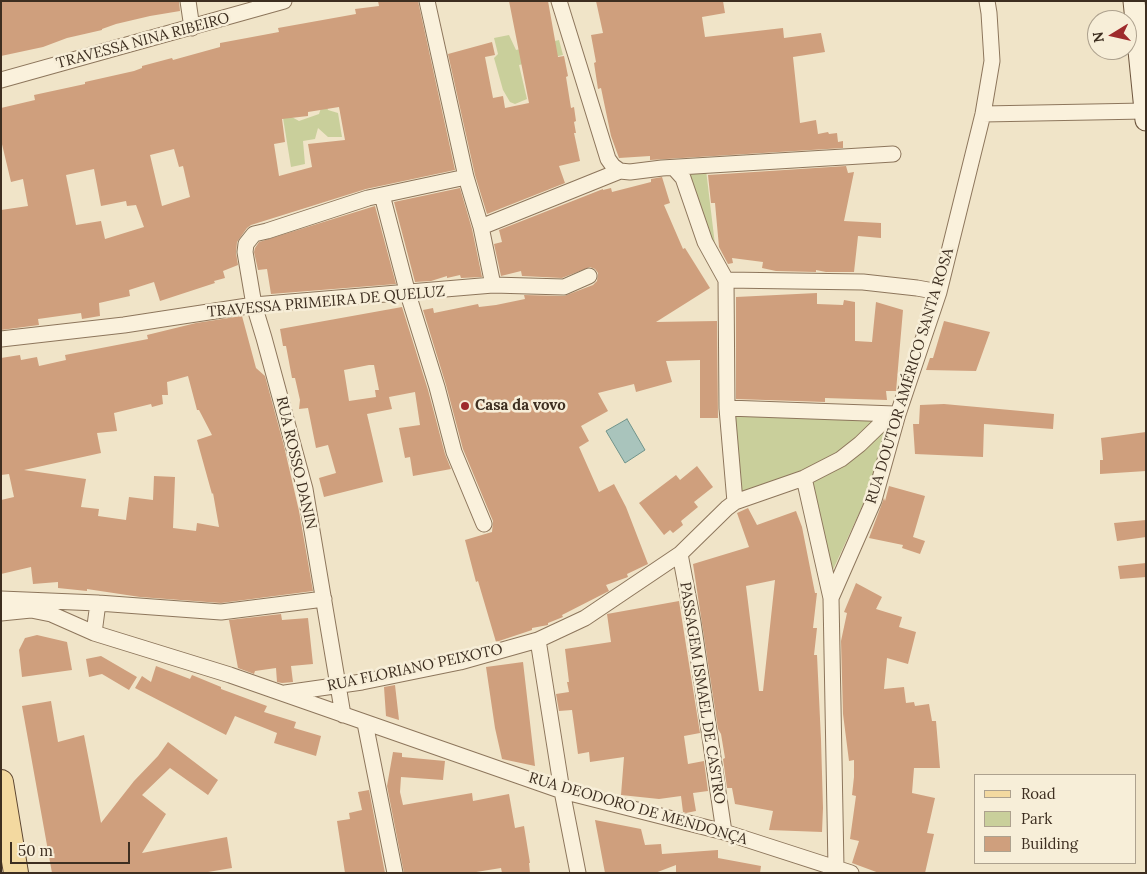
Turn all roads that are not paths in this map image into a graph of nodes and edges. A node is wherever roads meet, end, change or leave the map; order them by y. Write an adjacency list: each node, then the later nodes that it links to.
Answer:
1 (188, 1): 7 (street)
2 (284, 1): 7 (street, TRAVESSA NINA RIBEIRO)
3 (427, 1): 15 (street)
4 (559, 1): 14 (street)
5 (987, 1): 10 (street, RUA DOUTOR AMÉRICO SANTA ROSA)
6 (1134, 1): 9 (street)
7 (192, 28): 8 (street, TRAVESSA NINA RIBEIRO)
8 (1, 80)
9 (1145, 111): 10 (street); 11 (street)
10 (982, 114): 21 (street, RUA DOUTOR AMÉRICO SANTA ROSA)
11 (1146, 120)
12 (893, 154): 13 (street)
13 (675, 168): 14 (street); 19 (street)
14 (620, 171): 17 (street)
15 (466, 177): 16 (street); 17 (street)
16 (382, 195): 22 (street); 23 (street, RUA ROSSO DANIN)
17 (481, 227): 20 (street)
18 (589, 276): 20 (street, TRAVESSA PRIMEIRA DE QUELUZ)
19 (726, 280): 21 (street); 25 (street)
20 (493, 285): 22 (street, TRAVESSA PRIMEIRA DE QUELUZ)
21 (939, 292): 26 (street, RUA DOUTOR AMÉRICO SANTA ROSA)
22 (408, 294): 23 (street, TRAVESSA PRIMEIRA DE QUELUZ); 29 (street)
23 (254, 305): 24 (street, TRAVESSA PRIMEIRA DE QUELUZ); 33 (street, RUA ROSSO DANIN)
24 (1, 339)
25 (727, 408): 26 (street); 28 (street)
26 (894, 414): 27 (street, RUA FLORIANO PEIXOTO); 31 (street, RUA DOUTOR AMÉRICO SANTA ROSA)
27 (804, 478): 28 (street, RUA FLORIANO PEIXOTO); 31 (street, RUA DOUTOR AMÉRICO SANTA ROSA)
28 (735, 502): 30 (street, RUA FLORIANO PEIXOTO)
29 (484, 524)
30 (680, 554): 37 (street, RUA FLORIANO PEIXOTO); 44 (street, PASSAGEM ISMAEL DE CASTRO)
31 (831, 598): 45 (street, RUA DOUTOR AMÉRICO SANTA ROSA)
32 (1, 599): 34 (street)
33 (324, 599): 34 (street); 38 (street, RUA ROSSO DANIN)
34 (98, 602): 36 (street)
35 (1, 613): 36 (street, RUA FLORIANO PEIXOTO)
36 (94, 633): 39 (street, RUA FLORIANO PEIXOTO)
37 (538, 640): 38 (street, RUA FLORIANO PEIXOTO); 43 (street)
38 (339, 686): 39 (street, RUA FLORIANO PEIXOTO); 40 (street, RUA ROSSO DANIN)
39 (284, 693): 40 (street, RUA DEODORO DE MENDONÇA)
40 (344, 715): 41 (street, RUA DEODORO DE MENDONÇA)
41 (365, 723): 43 (street, RUA DEODORO DE MENDONÇA); 47 (street)
42 (1, 782): 46 (main road)
43 (562, 791): 44 (street, RUA DEODORO DE MENDONÇA); 48 (street)
44 (724, 832): 45 (street, RUA DEODORO DE MENDONÇA)
45 (836, 868): 49 (street, RUA DEODORO DE MENDONÇA)
46 (16, 873)
47 (395, 873)
48 (578, 873)
49 (851, 873)

